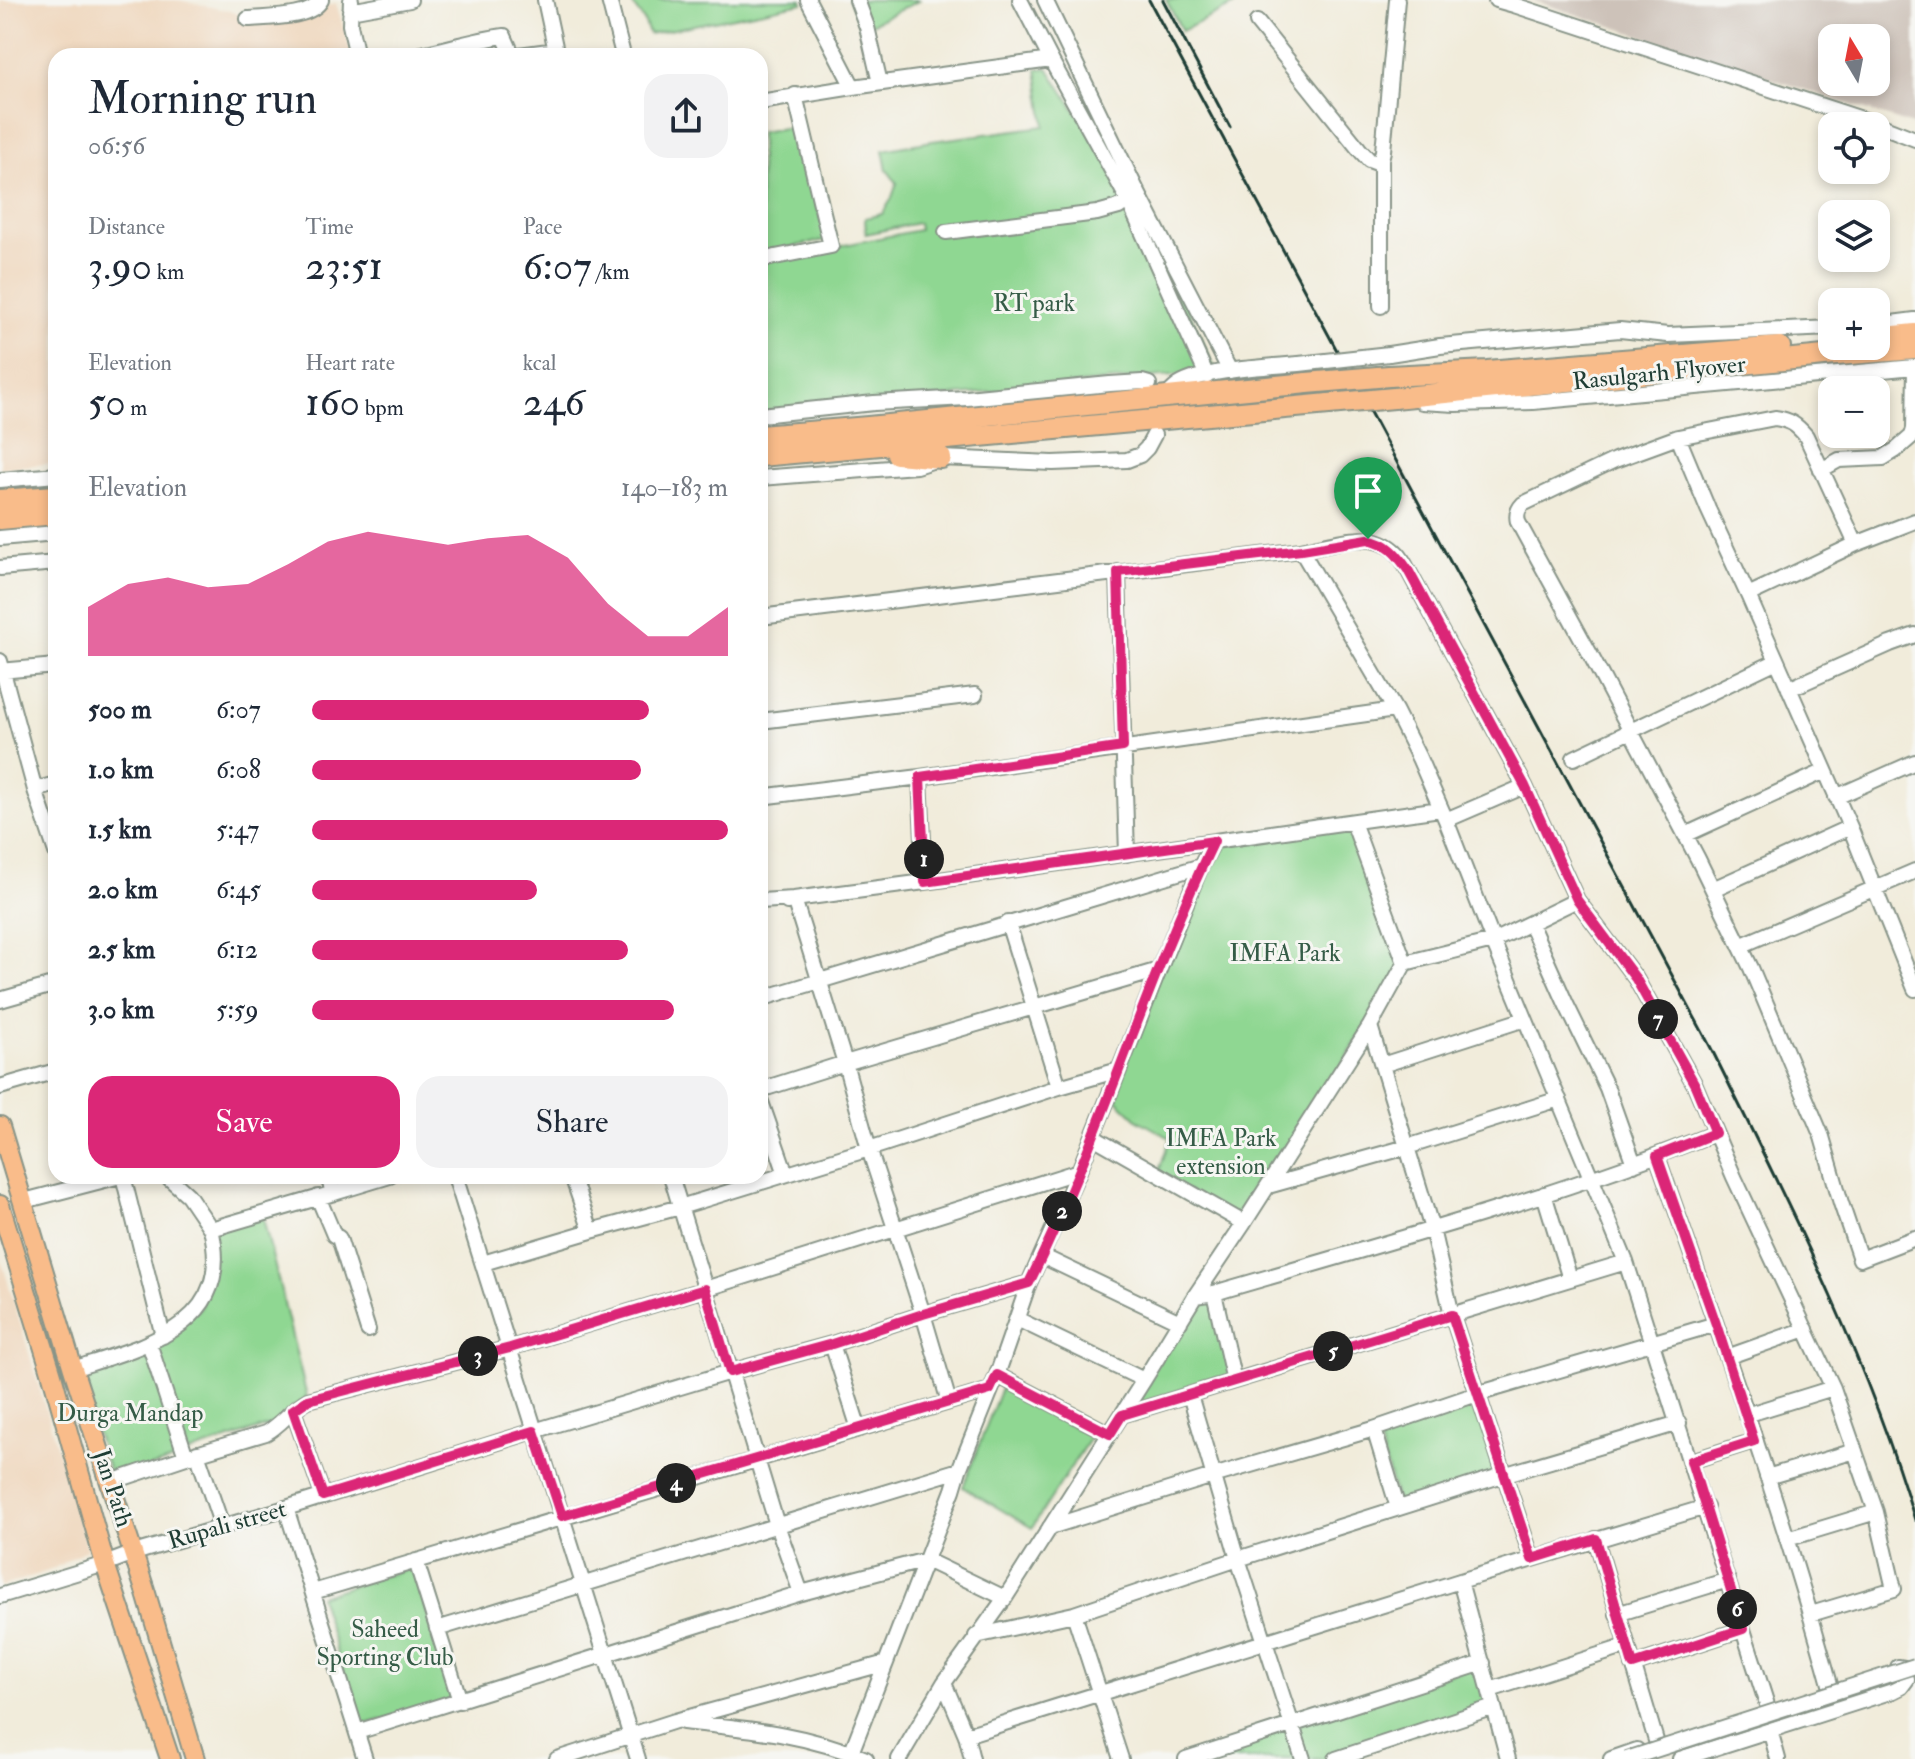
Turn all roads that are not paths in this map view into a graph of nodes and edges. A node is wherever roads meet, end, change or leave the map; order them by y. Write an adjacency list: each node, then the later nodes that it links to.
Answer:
1 (321, 0): 13 (street)
2 (410, 0): 12 (street)
3 (545, 0): 19 (street)
4 (609, 0): 20 (street)
5 (808, 0): 23 (street)
6 (857, 0): 22 (street)
7 (1020, 0): 15 (street)
8 (1397, 0): 27 (street)
9 (1496, 0): 10 (street)
10 (1516, 2): 26 (street)
11 (1041, 4): 15 (street); 40 (street)
12 (350, 6): 16 (street)
13 (248, 19)
14 (1257, 22): 27 (street)
15 (1039, 36): 21 (street)
16 (355, 48)
17 (449, 48): 18 (street)
18 (509, 48)
19 (556, 48)
20 (621, 48)
21 (1051, 60): 22 (street); 28 (street)
22 (880, 83): 23 (street)
23 (853, 87): 24 (street)
24 (795, 95): 25 (street); 30 (street)
25 (768, 100)
26 (1915, 139)
27 (1381, 159): 31 (street)
28 (1128, 200): 29 (street); 42 (street)
29 (946, 232)
30 (768, 258)
31 (1381, 306)
32 (1915, 320): 33 (street)
33 (1890, 323)
34 (1818, 329): 41 (street, bridge)
35 (1915, 334): 36 (highway)
36 (1890, 337)
37 (1818, 344): 41 (highway, Rasulgarh Flyover, bridge)
38 (1915, 349): 44 (highway, Rasulgarh Flyover)
39 (1915, 367): 44 (street); 52 (street)
40 (1230, 371): 41 (street); 42 (street)
41 (1303, 374): 43 (highway, Rasulgarh Flyover)
42 (1207, 376): 43 (street)
43 (1157, 391): 45 (street); 46 (highway, Rasulgarh Flyover)
44 (1398, 398): 49 (highway, Rasulgarh Flyover, bridge)
45 (768, 414)
46 (768, 435)
47 (1154, 435): 51 (street)
48 (1678, 437): 52 (street); 68 (street); 78 (street)
49 (840, 450): 50 (highway); 51 (highway)
50 (768, 455)
51 (941, 458): 54 (street)
52 (1821, 470): 63 (street)
53 (48, 476): 55 (street)
54 (768, 477)
55 (0, 480)
56 (48, 497): 57 (highway)
57 (0, 500)
58 (48, 515): 59 (highway)
59 (0, 519)
60 (1915, 521): 63 (street)
61 (48, 534): 62 (street)
62 (0, 538)
63 (1856, 544): 68 (street)
64 (1301, 550): 67 (street); 76 (street); 85 (street)
65 (48, 564): 66 (street)
66 (0, 568)
67 (1118, 572): 69 (street); 79 (street)
68 (1748, 595): 71 (street)
69 (768, 616)
70 (1915, 635): 74 (street)
71 (1777, 661): 74 (street); 78 (street)
72 (48, 666): 73 (street)
73 (1, 668): 86 (street)
74 (1789, 689): 82 (street)
75 (975, 695): 77 (street)
76 (1395, 710): 79 (street); 89 (street)
77 (768, 720)
78 (1631, 730): 80 (street); 93 (street)
79 (1123, 747): 83 (street); 95 (street)
80 (1574, 758)
81 (1915, 762): 88 (street)
82 (1825, 771): 88 (street); 93 (street)
83 (920, 777): 87 (street); 98 (street)
84 (48, 786): 86 (street)
85 (1525, 786): 89 (street); 102 (street)
86 (35, 790): 92 (street)
87 (768, 796)
88 (1836, 797): 91 (street)
89 (1443, 814): 90 (street); 107 (street)
90 (1353, 822): 94 (street); 109 (street)
91 (1850, 827): 99 (street); 100 (street)
92 (48, 828)
93 (1685, 835): 99 (street)
94 (1214, 841): 95 (street); 96 (street)
95 (1127, 854): 98 (street)
96 (1201, 866): 105 (street); 110 (street)
97 (1915, 871): 100 (street)
98 (925, 882): 101 (street)
99 (1713, 889): 108 (street)
100 (1874, 889): 108 (street); 113 (street)
101 (794, 899): 103 (street); 104 (street); 111 (street)
102 (1577, 900): 106 (street); 129 (street)
103 (768, 901)
104 (768, 907)
105 (1008, 923): 111 (street); 116 (street)
106 (1530, 923): 107 (street); 134 (street)
107 (1493, 941): 109 (street); 117 (street)
108 (1740, 946): 160 (street)
109 (1405, 963): 118 (street)
110 (1159, 970): 116 (street); 121 (street)
111 (820, 980): 114 (street); 119 (street)
112 (48, 986): 115 (street)
113 (1915, 989)
114 (768, 996)
115 (0, 1000)
116 (1034, 1007): 119 (street); 125 (street)
117 (1525, 1019): 120 (street); 126 (street)
118 (1370, 1026): 120 (street); 148 (street)
119 (845, 1063): 124 (street); 132 (street)
120 (1382, 1065): 131 (street)
121 (1119, 1070): 125 (street); 130 (street)
122 (48, 1073): 123 (street)
123 (0, 1087)
124 (768, 1087)
125 (1059, 1087): 132 (street)
126 (1559, 1099): 131 (street); 137 (street)
127 (768, 1122): 136 (street)
128 (0, 1126): 152 (main road, Jan Path)
129 (1715, 1133): 133 (street); 174 (street)
130 (1093, 1137): 135 (street); 155 (street)
131 (1407, 1147): 148 (street); 158 (street)
132 (869, 1149): 136 (street); 157 (street)
133 (1657, 1156): 134 (street); 173 (street)
134 (1634, 1164): 137 (street)
135 (1079, 1171): 157 (street); 161 (street)
136 (786, 1174): 138 (street)
137 (1591, 1178): 150 (street); 162 (street)
138 (768, 1180)
139 (90, 1184): 152 (street)
140 (123, 1184): 176 (street)
141 (176, 1184): 156 (street)
142 (330, 1184): 149 (street)
143 (364, 1184): 149 (street)
144 (458, 1184): 163 (street)
145 (575, 1184): 159 (street)
146 (673, 1184): 154 (street)
147 (754, 1184): 154 (street)
148 (1268, 1186): 155 (street)
149 (334, 1193): 151 (street)
150 (1544, 1194): 158 (street); 164 (street)
151 (318, 1197): 156 (street); 175 (street)
152 (24, 1201): 182 (main road, Jan Path)
153 (0, 1205): 226 (main road, Jan Path)
154 (680, 1207): 159 (street); 166 (street)
155 (1244, 1223): 168 (street)
156 (211, 1229): 176 (street)
157 (896, 1229): 166 (street); 169 (street)
158 (1432, 1229): 167 (street); 170 (street)
159 (591, 1231): 163 (street)
160 (1915, 1238)
161 (1042, 1256): 165 (street); 172 (street)
162 (1626, 1262): 164 (street); 177 (street)
163 (483, 1263): 180 (street)
164 (1570, 1279): 170 (street)
165 (1029, 1283): 169 (street, Rupali street); 171 (street)
166 (705, 1289): 180 (street); 183 (street)
167 (1214, 1293): 168 (street); 186 (street)
168 (1195, 1296): 172 (street)
169 (923, 1314): 179 (street, Rupali street); 191 (street)
170 (1452, 1315): 186 (street); 189 (street)
171 (1017, 1319): 184 (street); 185 (street)
172 (1180, 1322): 185 (street)
173 (1716, 1324): 177 (street); 181 (street)
174 (1806, 1329): 181 (street); 187 (street)
175 (368, 1330)
176 (163, 1336): 178 (street)
177 (1653, 1341): 189 (street); 195 (street)
178 (149, 1343): 182 (street); 202 (street)
179 (832, 1344): 183 (street, Rupali street); 196 (street)
180 (510, 1348): 192 (street); 198 (street)
181 (1727, 1357): 194 (street)
182 (73, 1369): 209 (main road, Jan Path)
183 (730, 1372): 198 (street, Rupali street); 203 (street)
184 (997, 1375): 188 (street); 199 (street)
185 (1144, 1380): 193 (street)
186 (1234, 1381): 190 (street)
187 (1833, 1388): 194 (street); 201 (street)
188 (990, 1390): 191 (street); 205 (street)
189 (1477, 1394): 197 (street); 206 (street)
190 (1190, 1395): 193 (street); 207 (street)
191 (949, 1402): 196 (street)
192 (293, 1410): 202 (street); 210 (street)
193 (1122, 1415): 199 (street)
194 (1746, 1415): 200 (street)
195 (1679, 1423): 204 (street); 206 (street)
196 (859, 1429): 203 (street)
197 (1374, 1429): 207 (street); 213 (street)
198 (534, 1431): 210 (street, Rupali street); 215 (street)
199 (1110, 1434): 218 (street)
200 (1754, 1441): 204 (street); 208 (street)
201 (1855, 1451): 208 (street); 214 (street)
202 (192, 1455): 209 (street); 217 (street)
203 (758, 1459): 215 (street); 216 (street)
204 (1691, 1461): 211 (street)
205 (959, 1470): 216 (street); 224 (street)
206 (1503, 1475): 213 (street); 223 (street)
207 (1213, 1476): 218 (street); 222 (street)
208 (1767, 1477): 220 (street)
209 (111, 1482): 221 (main road, Jan Path)
210 (323, 1496): 212 (street, Rupali street)
211 (1706, 1507): 219 (street); 227 (street)
212 (286, 1508): 217 (street, Rupali street); 230 (street)
213 (1398, 1508): 222 (street)
214 (1876, 1512): 220 (street); 236 (street)
215 (562, 1516): 225 (street); 229 (street)
216 (777, 1525): 229 (street); 231 (street)
217 (222, 1526): 221 (street, Rupali street)
218 (1050, 1527): 233 (street)
219 (1596, 1539): 223 (street); 235 (street)
220 (1787, 1539): 236 (street)
221 (134, 1553): 226 (street, Rupali street); 265 (main road, Jan Path)
222 (1238, 1559): 234 (street); 240 (street)
223 (1532, 1559): 228 (street)
224 (926, 1560): 231 (street); 233 (street); 243 (street)
225 (416, 1561): 230 (street); 237 (street)
226 (105, 1564): 232 (street, Rupali street); 264 (main road, Jan Path)
227 (1728, 1580): 235 (street); 238 (street)
228 (1460, 1581): 240 (street); 244 (street)
229 (584, 1585): 237 (street); 242 (street)
230 (313, 1592): 258 (street)
231 (801, 1593): 242 (street)
232 (0, 1596)
233 (1005, 1598): 239 (street)
234 (1074, 1614): 239 (street); 251 (street)
235 (1617, 1614): 241 (street)
236 (1811, 1614): 249 (street)
237 (437, 1629): 252 (street)
238 (1743, 1629): 246 (street); 254 (street)
239 (976, 1636): 248 (street)
240 (1265, 1643): 251 (street); 256 (street)
241 (1627, 1646): 246 (street); 250 (street)
242 (605, 1653): 252 (street); 260 (street)
243 (886, 1663): 255 (street); 262 (street)
244 (1483, 1663): 250 (street); 256 (street)
245 (1915, 1663): 247 (street); 278 (street, bridge)
246 (1633, 1665): 261 (street)
247 (1898, 1667): 249 (street); 257 (street)
248 (944, 1683): 259 (street); 270 (street)
249 (1831, 1688): 254 (street)
250 (1490, 1690): 253 (street)
251 (1100, 1694): 259 (street); 272 (street)
252 (460, 1701): 258 (street)
253 (1494, 1707): 275 (street); 276 (street)
254 (1768, 1708): 261 (street)
255 (675, 1721): 260 (street); 262 (street)
256 (1291, 1725): 273 (street); 274 (street)
257 (1770, 1730): 263 (street); 280 (street)
258 (357, 1732): 266 (street)
259 (966, 1735): 271 (street)
260 (630, 1736): 267 (street); 268 (street)
261 (1657, 1744): 277 (street)
262 (851, 1753): 269 (street)
263 (1710, 1754): 279 (street)
264 (170, 1759)
265 (195, 1759)
266 (365, 1759)
267 (557, 1759)
268 (638, 1759)
269 (866, 1759)
270 (899, 1759)
271 (972, 1759)
272 (1121, 1759)
273 (1186, 1759)
274 (1303, 1759)
275 (1336, 1759)
276 (1508, 1759)
277 (1611, 1759)
278 (1627, 1759)
279 (1680, 1759)
280 (1778, 1759)

